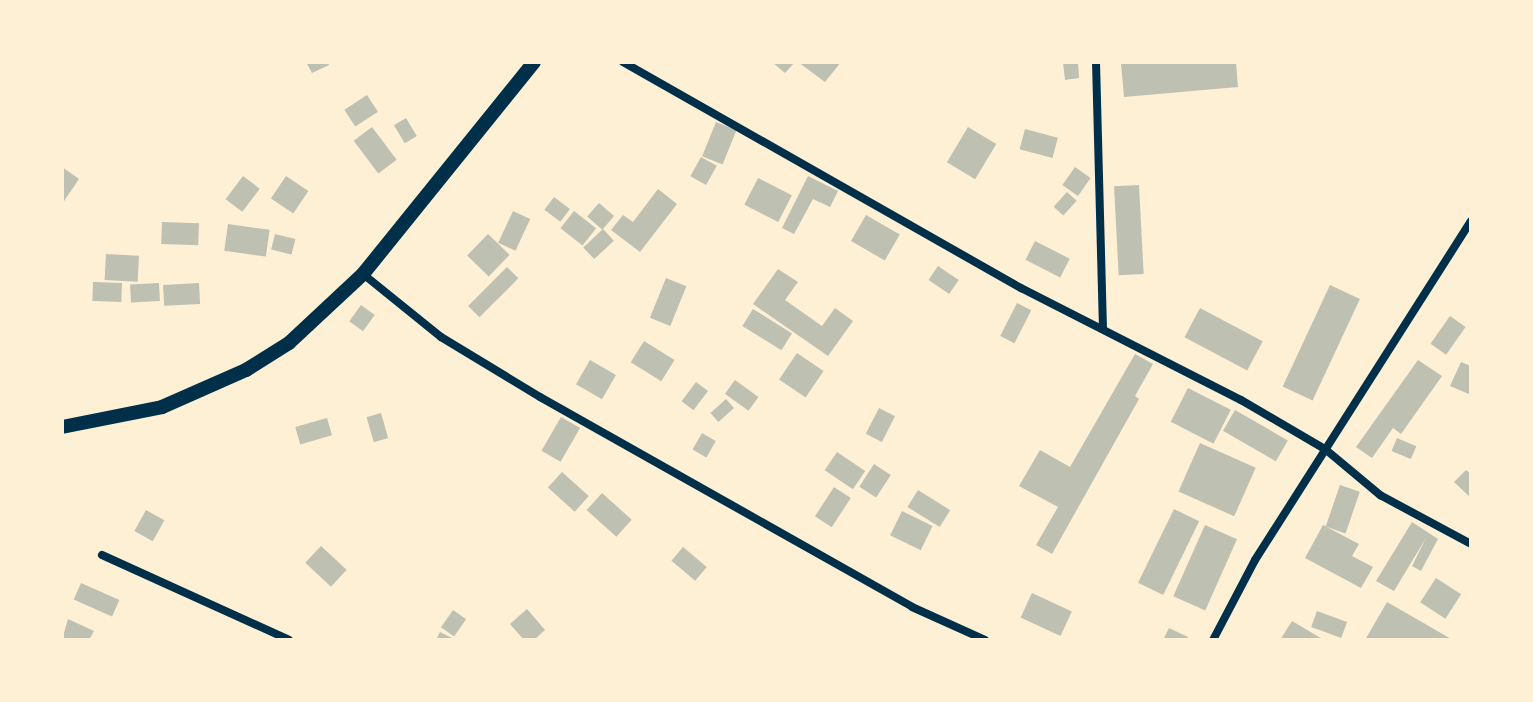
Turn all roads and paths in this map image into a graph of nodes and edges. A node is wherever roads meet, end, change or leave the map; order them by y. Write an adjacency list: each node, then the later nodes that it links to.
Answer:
1 (534, 62): 5 (street)
2 (623, 62): 6 (street)
3 (1096, 62): 6 (street)
4 (1471, 221): 8 (street)
5 (363, 274): 7 (street); 12 (street)
6 (1103, 328): 8 (street)
7 (62, 427)
8 (1325, 449): 9 (street); 13 (street)
9 (1471, 544)
10 (102, 555): 11 (street)
11 (289, 640)
12 (985, 640)
13 (1213, 640)

